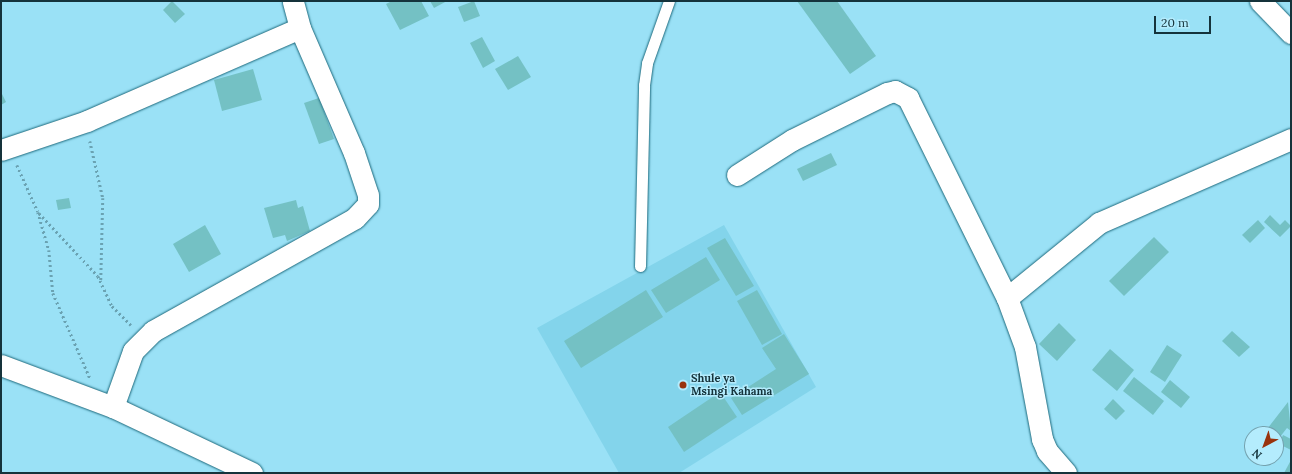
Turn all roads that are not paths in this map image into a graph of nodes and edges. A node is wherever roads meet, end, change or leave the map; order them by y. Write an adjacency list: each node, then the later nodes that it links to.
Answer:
1 (293, 1): 4 (street)
2 (669, 1): 9 (lane)
3 (1260, 1): 5 (street)
4 (300, 28): 7 (street); 12 (street)
5 (1291, 33)
6 (1291, 139): 10 (street)
7 (5, 149)
8 (736, 175): 10 (street)
9 (640, 266)
10 (1007, 298): 14 (street)
11 (1, 366): 12 (street)
12 (106, 405): 13 (street)
13 (252, 473)
14 (1066, 473)

